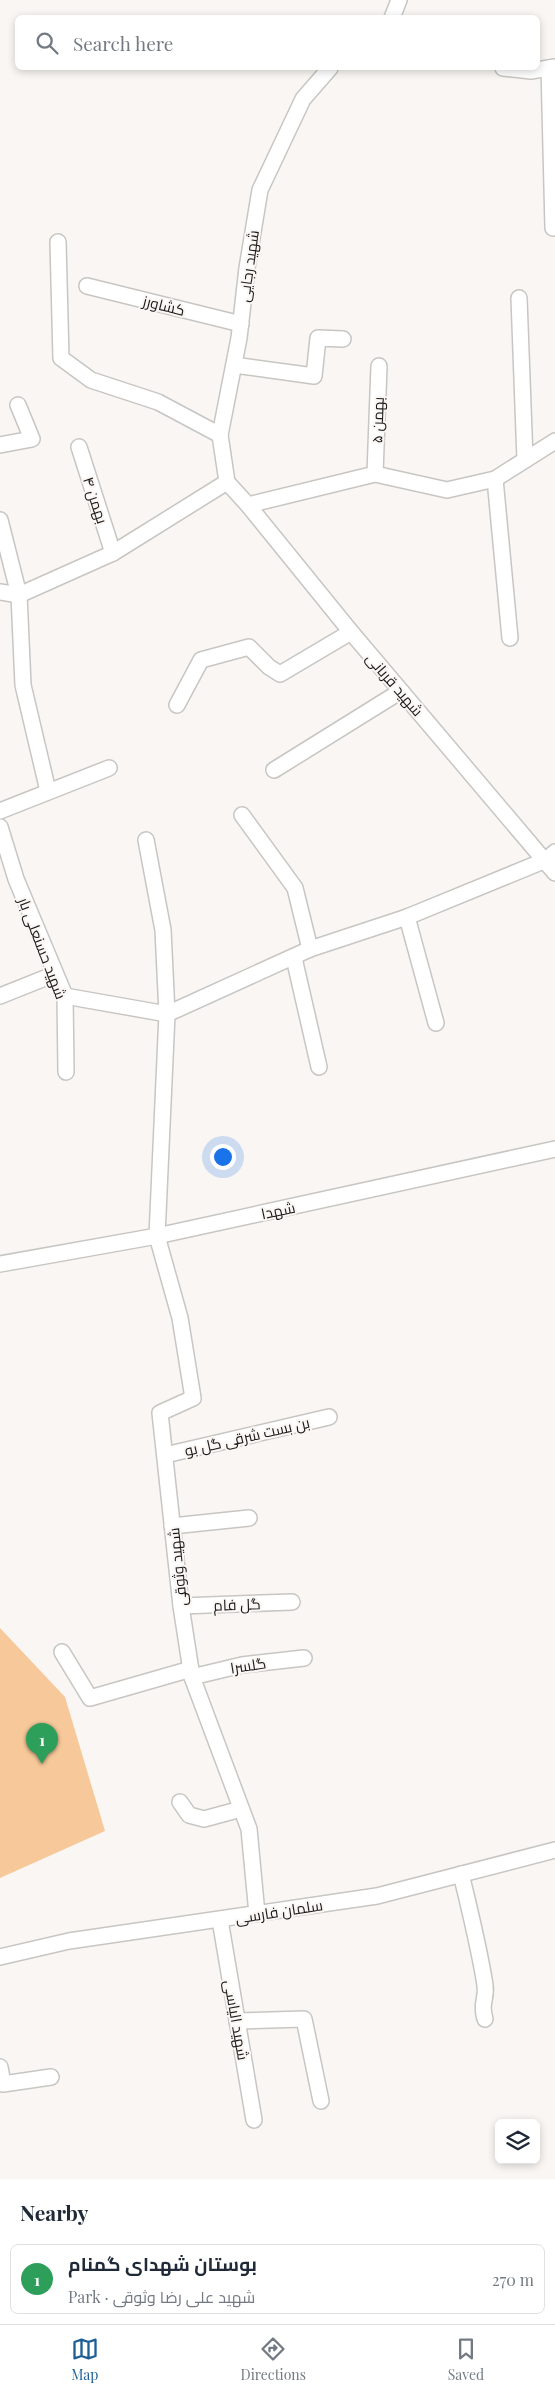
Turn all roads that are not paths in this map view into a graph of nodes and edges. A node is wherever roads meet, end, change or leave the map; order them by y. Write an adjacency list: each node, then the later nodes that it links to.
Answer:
1 (399, 0): 2 (street)
2 (393, 15)
3 (552, 67): 7 (street)
4 (328, 70): 11 (street, شهید رجایی)
5 (522, 70): 6 (street)
6 (537, 70)
7 (553, 228)
8 (58, 242): 16 (street)
9 (87, 286): 11 (street, کشاورز)
10 (519, 298): 20 (street)
11 (241, 324): 13 (street, شهید رجایی)
12 (342, 339): 13 (street)
13 (234, 365): 16 (street, شهید رجایی)
14 (379, 366): 21 (street, بهمن ۵)
15 (18, 405): 18 (street)
16 (220, 435): 23 (street, شهید رجایی)
17 (555, 441): 20 (street)
18 (0, 445)
19 (79, 447): 26 (street, بهمن ۴)
20 (525, 460): 22 (street)
21 (375, 474): 22 (street); 24 (street)
22 (495, 478): 30 (street)
23 (227, 482): 24 (street, شهید قربانی); 26 (street)
24 (248, 505): 29 (street, شهید قربانی)
25 (0, 520): 28 (street)
26 (113, 553): 28 (street)
27 (0, 592): 28 (street)
28 (20, 595): 35 (street)
29 (351, 632): 31 (street, شهید قربانی); 32 (street)
30 (510, 638)
31 (401, 692): 34 (street); 40 (street, شهید قربانی)
32 (177, 705)
33 (109, 768): 35 (street)
34 (274, 770)
35 (48, 791): 36 (street)
36 (0, 811)
37 (242, 815): 43 (street)
38 (0, 827): 45 (street, شهید حسنعلی بار)
39 (146, 840): 48 (street)
40 (550, 856): 41 (street, شهید قربانی); 42 (street)
41 (555, 873)
42 (406, 918): 43 (street); 49 (street)
43 (310, 950): 44 (street)
44 (294, 958): 48 (street); 50 (street)
45 (55, 974): 46 (street); 47 (street, شهید حسنعلی بار)
46 (0, 996)
47 (64, 996): 48 (street); 51 (street, شهید حسنعلی بار)
48 (167, 1014): 53 (street)
49 (436, 1023)
50 (319, 1067)
51 (66, 1072)
52 (555, 1149): 53 (street, شهدا)
53 (157, 1236): 54 (street, شهدا); 56 (street, شهید وثوقی)
54 (0, 1264)
55 (328, 1417): 56 (street, بن بست شرقی گل بو)
56 (164, 1455): 58 (street, شهید وثوقی)
57 (249, 1518): 58 (street)
58 (172, 1526): 60 (street, شهید وثوقی)
59 (292, 1602): 60 (street, گل فام)
60 (181, 1606): 63 (street, شهید وثوقی)
61 (62, 1652): 63 (street, گلسرا)
62 (304, 1658): 63 (street, گلسرا)
63 (192, 1673): 65 (street, شهید وثوقی)
64 (180, 1802): 65 (street)
65 (241, 1809): 68 (street, شهید وثوقی)
66 (555, 1850): 67 (street, سلمان فارسی)
67 (462, 1874): 68 (street, سلمان فارسی); 71 (street)
68 (257, 1914): 69 (street, سلمان فارسی)
69 (220, 1920): 70 (street, سلمان فارسی); 72 (street, شهید الیاسی)
70 (0, 1957)
71 (485, 2018)
72 (237, 2021): 75 (street); 76 (street, شهید الیاسی)
73 (0, 2066): 74 (street)
74 (51, 2077)
75 (320, 2102)
76 (254, 2120)

